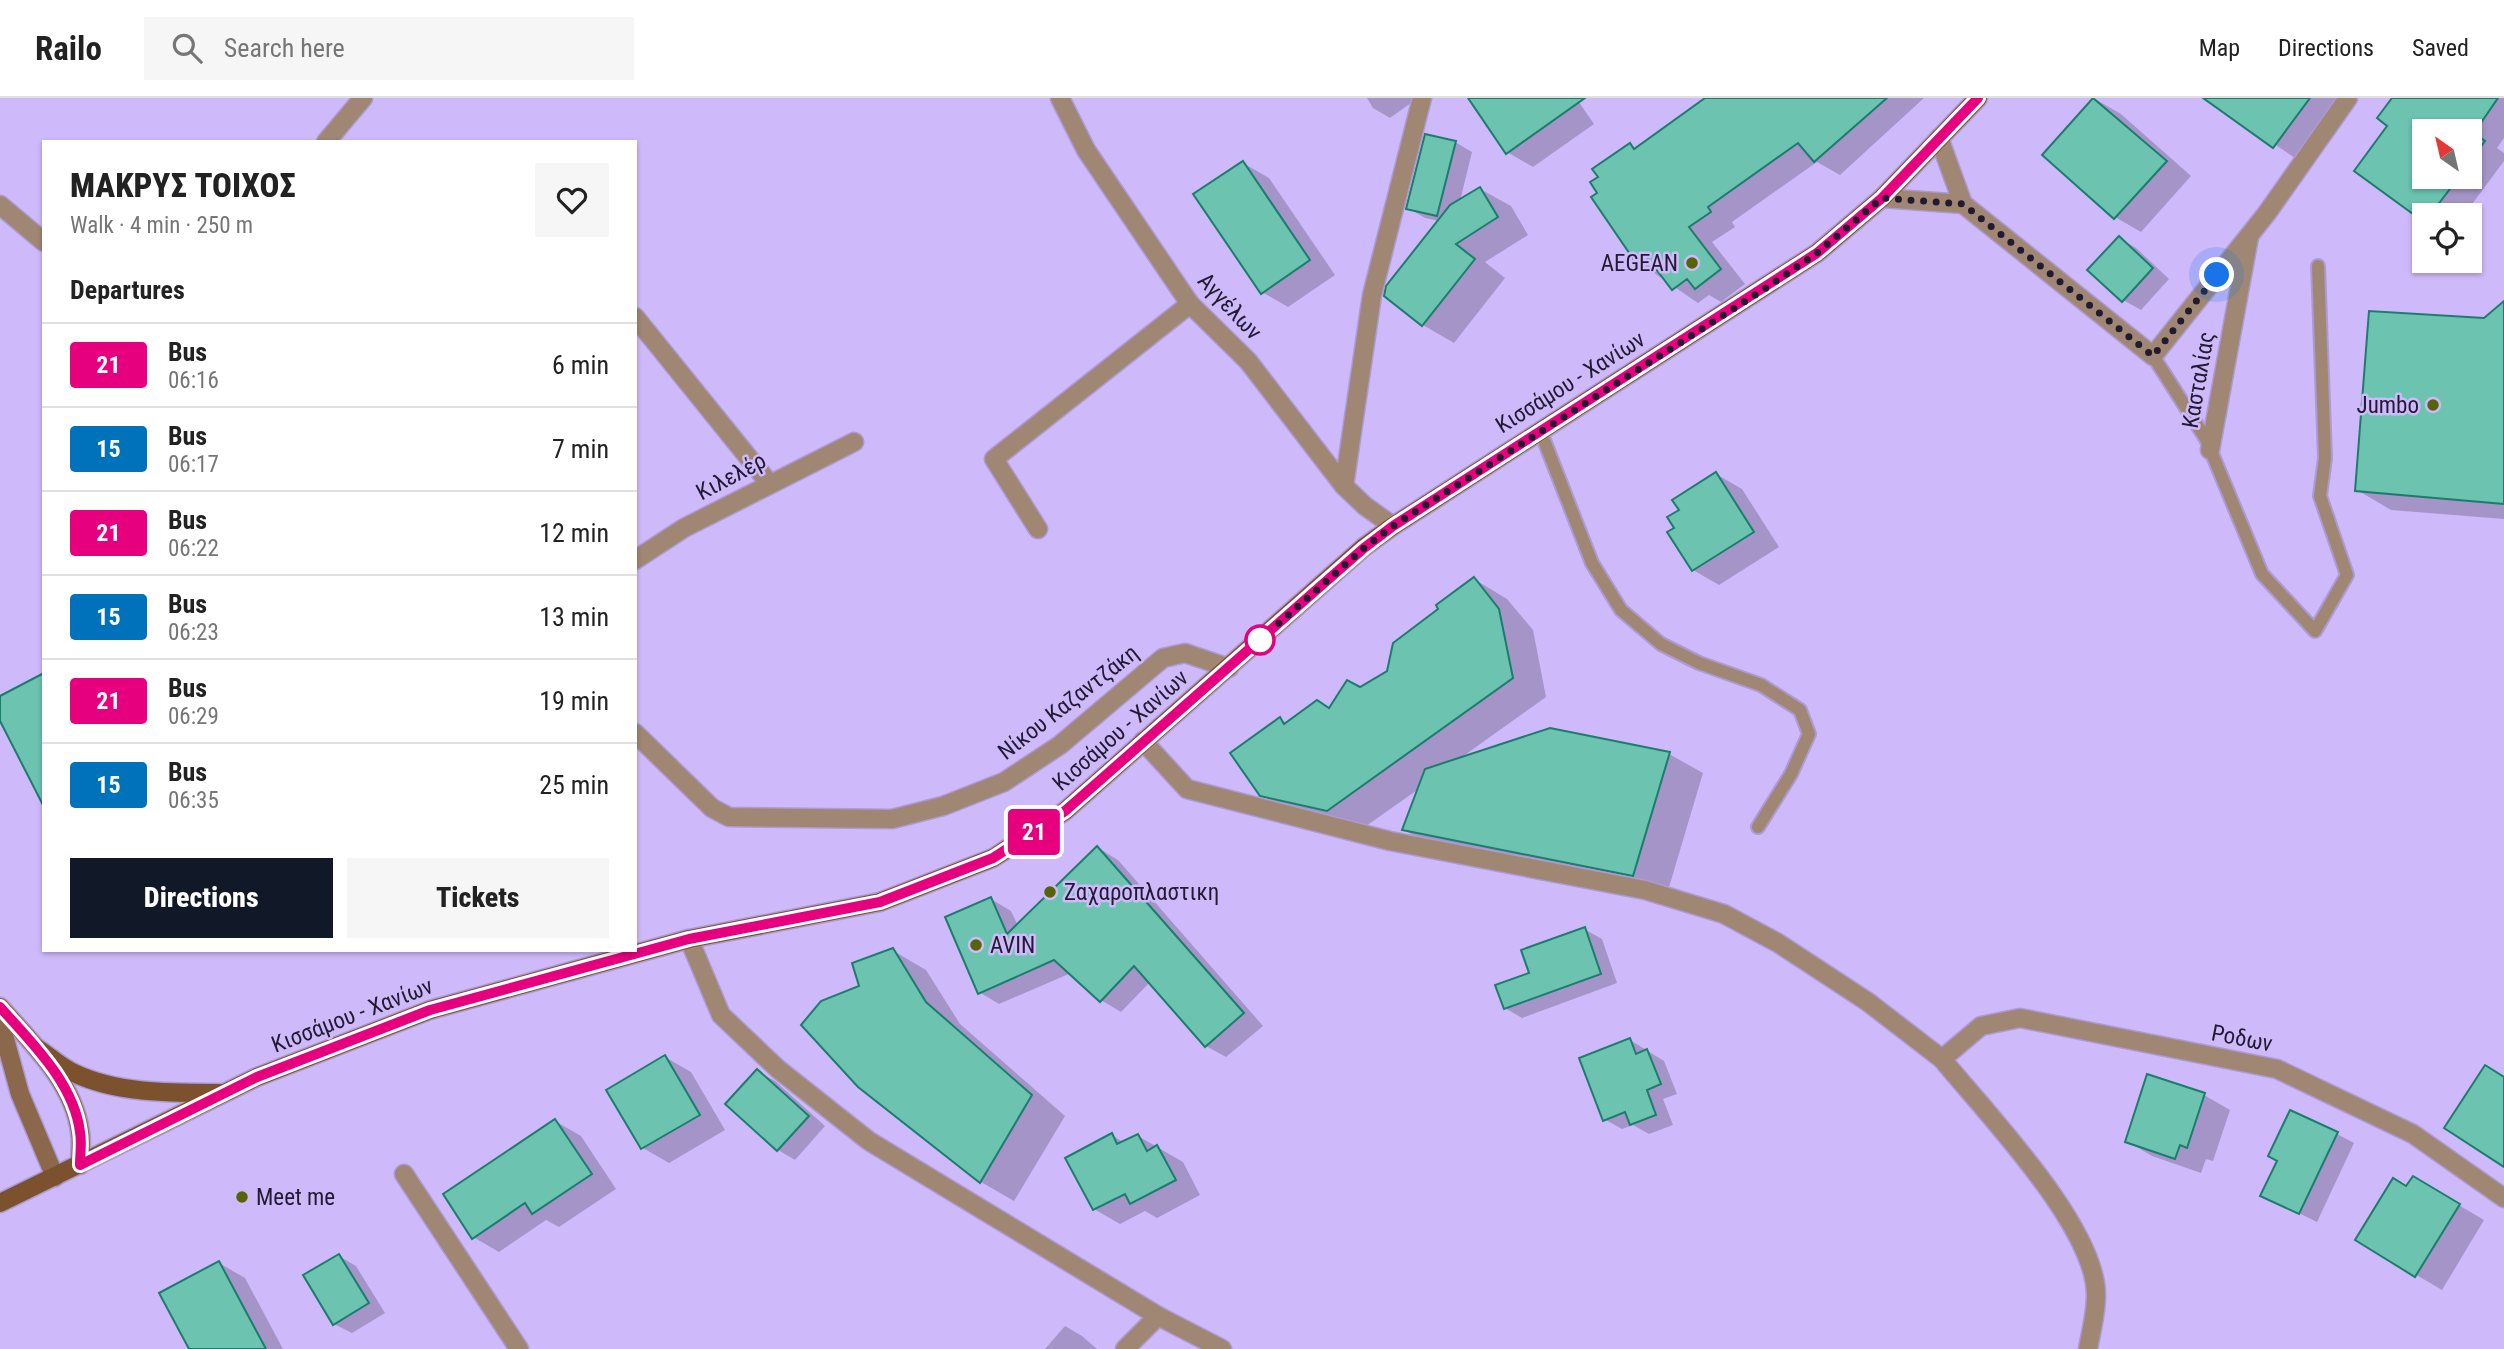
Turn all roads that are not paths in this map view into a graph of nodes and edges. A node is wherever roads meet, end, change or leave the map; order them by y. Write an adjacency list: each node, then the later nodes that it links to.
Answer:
1 (363, 98): 7 (street)
2 (1060, 98): 14 (street, Αγγέλων)
3 (1422, 98): 21 (street)
4 (1978, 98): 6 (main road, Κισσάμου - Χανίων)
5 (2348, 98): 11 (street, Κασταλίας)
6 (1940, 138): 8 (main road, Κισσάμου - Χανίων); 9 (street)
7 (328, 140)
8 (1882, 198): 9 (street); 17 (main road, Κισσάμου - Χανίων)
9 (1963, 204): 16 (street)
10 (0, 205): 12 (street)
11 (2249, 235): 16 (street, Κασταλίας); 19 (street, Κασταλίας)
12 (42, 240)
13 (2318, 266): 19 (lane)
14 (1189, 304): 21 (street, Αγγέλων); 23 (street)
15 (637, 319): 20 (street)
16 (2153, 356): 19 (lane)
17 (1540, 430): 22 (main road, Κισσάμου - Χανίων); 28 (lane)
18 (854, 442): 20 (street, Κιλελέρ)
19 (2210, 450)
20 (769, 483): 24 (street, Κιλελέρ)
21 (1344, 486): 22 (street, Αγγέλων)
22 (1393, 526): 25 (main road, Κισσάμου - Χανίων)
23 (1038, 529)
24 (637, 559)
25 (1229, 668): 26 (street, Νίκου Καζαντζάκη); 27 (main road, Κισσάμου - Χανίων)
26 (637, 735)
27 (1143, 741): 29 (main road, Κισσάμου - Χανίων); 33 (street)
28 (1758, 827)
29 (689, 939): 34 (main road, Κισσάμου - Χανίων); 40 (street)
30 (0, 1007): 32 (street)
31 (0, 1021): 37 (street)
32 (37, 1048): 34 (main road); 35 (street)
33 (1946, 1056): 38 (street, Ροδων); 44 (street)
34 (224, 1093): 35 (main road, Κισσάμου - Χανίων)
35 (80, 1165): 37 (main road, Κισσάμου - Χανίων)
36 (404, 1174): 41 (street)
37 (55, 1177): 39 (main road, Κισσάμου - Χανίων)
38 (2504, 1198)
39 (0, 1203)
40 (1158, 1316): 42 (street); 43 (street)
41 (519, 1349)
42 (1125, 1349)
43 (1222, 1349)
44 (2088, 1349)

